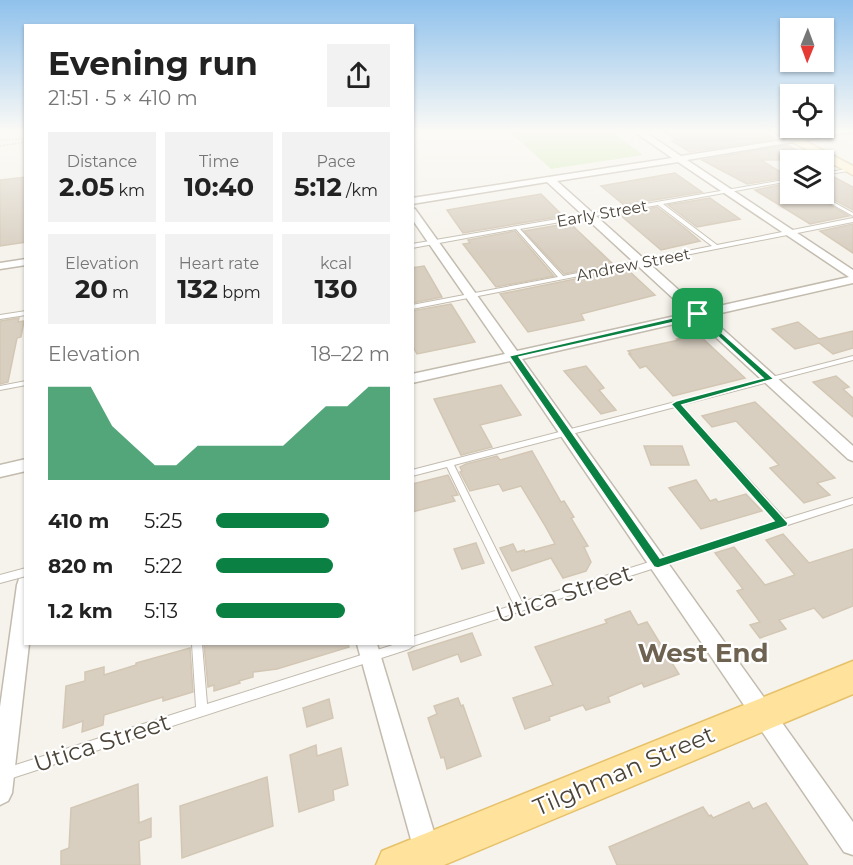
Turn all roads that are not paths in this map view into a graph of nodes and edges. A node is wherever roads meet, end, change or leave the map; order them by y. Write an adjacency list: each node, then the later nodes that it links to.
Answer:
1 (596, 172): 3 (street)
2 (699, 172): 5 (street)
3 (549, 180): 6 (street); 10 (street)
4 (780, 182): 5 (lane, Early Street)
5 (727, 191): 7 (lane, Early Street); 14 (street)
6 (414, 201)
7 (659, 203): 10 (lane, Early Street); 17 (lane)
8 (834, 204): 11 (lane)
9 (414, 214): 15 (street)
10 (589, 215): 13 (lane, Early Street); 19 (street)
11 (853, 215)
12 (853, 220): 14 (lane, Andrew Street)
13 (517, 228): 15 (lane, Early Street); 22 (lane)
14 (789, 233): 17 (lane, Andrew Street); 21 (street)
15 (435, 242): 16 (lane, Early Street); 24 (street)
16 (414, 246)
17 (716, 247): 19 (lane, Andrew Street)
18 (24, 262): 20 (street)
19 (640, 262): 22 (lane, Andrew Street); 27 (street)
20 (0, 266)
21 (853, 275)
22 (562, 278): 24 (lane, Andrew Street)
23 (853, 280): 27 (street)
24 (471, 296): 25 (lane, Andrew Street); 29 (street)
25 (414, 307)
26 (24, 313): 28 (lane)
27 (698, 314): 29 (street); 32 (street)
28 (0, 317)
29 (513, 356): 31 (street); 36 (street)
30 (853, 358): 32 (lane)
31 (414, 379)
32 (770, 379): 35 (lane); 37 (street)
33 (24, 383): 34 (lane)
34 (0, 388)
35 (676, 404): 36 (lane); 43 (lane)
36 (566, 432): 38 (lane); 44 (street)
37 (853, 455)
38 (449, 463): 41 (lane); 48 (lane)
39 (24, 465): 40 (street)
40 (0, 471)
41 (414, 472)
42 (853, 501): 43 (lane, Utica Street)
43 (783, 523): 44 (lane, Utica Street)
44 (658, 563): 48 (lane, Utica Street); 55 (street)
45 (24, 573): 46 (lane)
46 (0, 579)
47 (24, 601): 56 (street)
48 (520, 608): 49 (lane, Utica Street)
49 (414, 642)
50 (197, 645): 54 (lane)
51 (399, 645): 52 (lane, Utica Street)
52 (369, 650): 54 (lane, Utica Street); 58 (street)
53 (853, 677): 55 (main road, Tilghman Street)
54 (202, 710): 56 (lane, Utica Street)
55 (763, 713): 57 (street); 58 (main road, Tilghman Street)
56 (1, 781)
57 (853, 843)
58 (418, 861)

